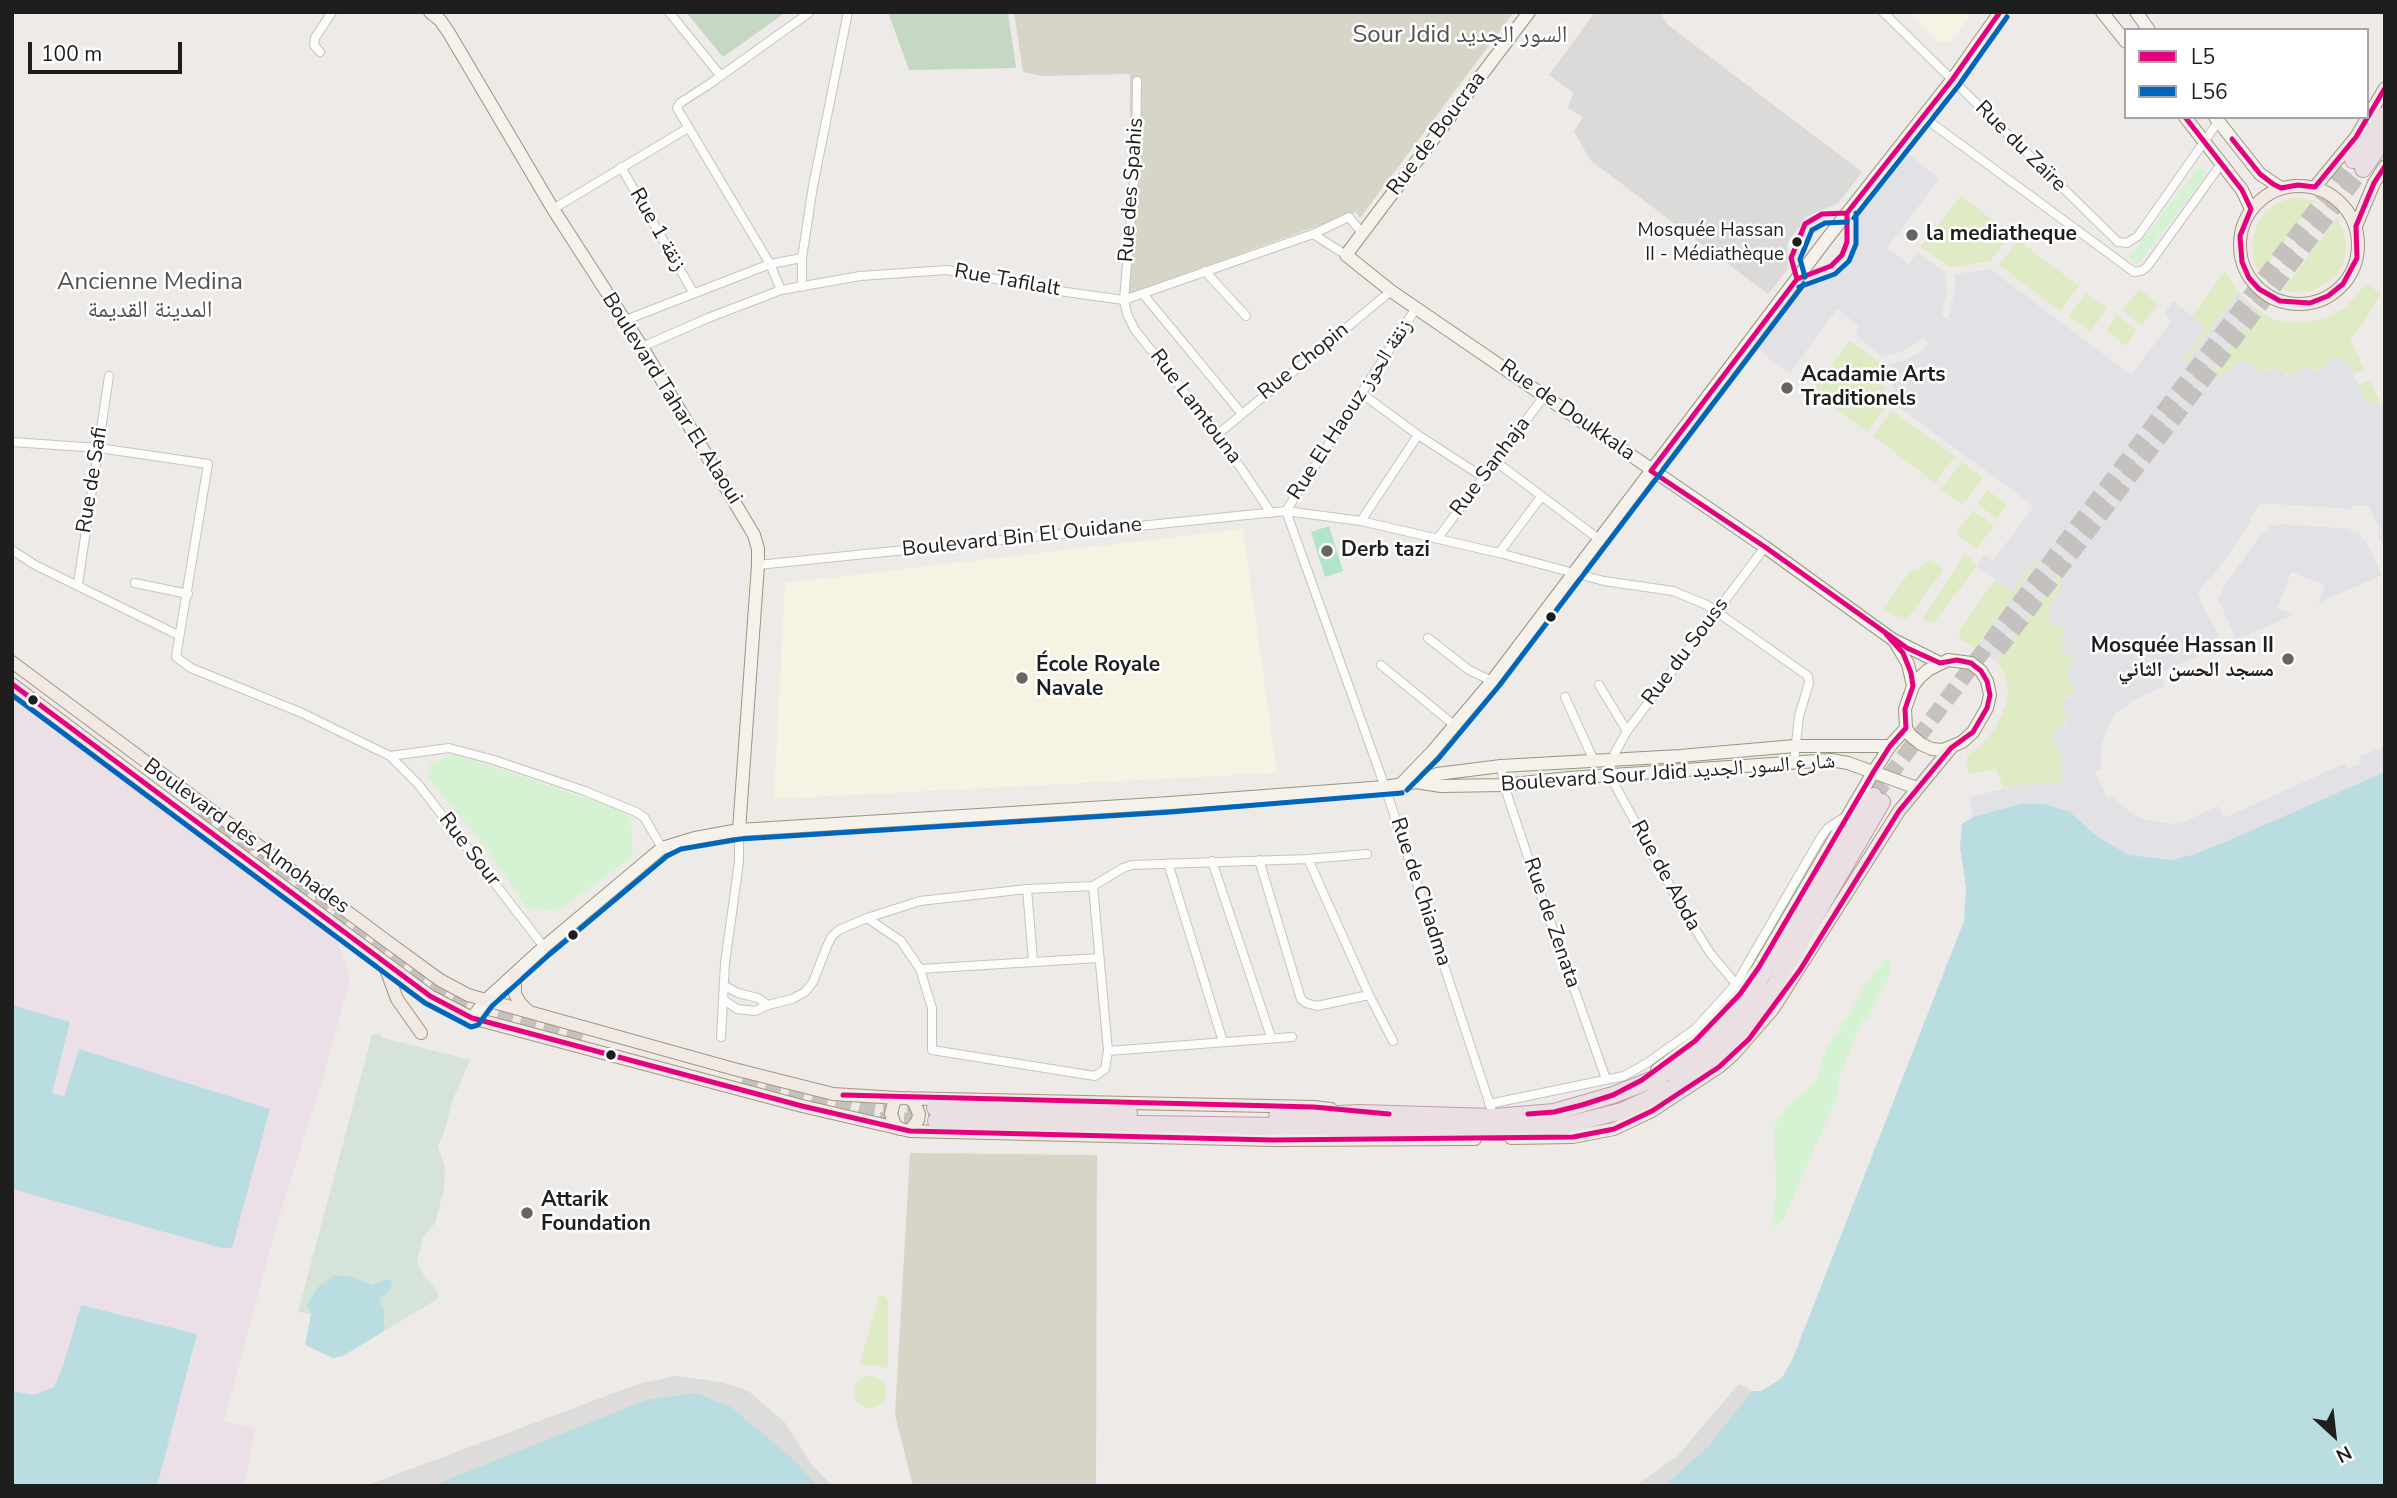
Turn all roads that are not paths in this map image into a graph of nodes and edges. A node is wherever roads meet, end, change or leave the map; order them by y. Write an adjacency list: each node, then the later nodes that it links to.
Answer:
1 (332, 12): 13 (street)
2 (430, 12): 32 (street, Boulevard Tahar El Alaoui)
3 (669, 12): 14 (street)
4 (810, 12): 14 (street)
5 (848, 12): 38 (street)
6 (1529, 12): 35 (street, Rue de Boucraa)
7 (1884, 12): 15 (street, Rue du Zaïre)
8 (2000, 12): 15 (street)
9 (2136, 12): 11 (street)
10 (2103, 13): 12 (street)
11 (2148, 28)
12 (2124, 39)
13 (320, 52)
14 (720, 75): 24 (street)
15 (1952, 80): 20 (street); 26 (street, Rue du Zaïre)
16 (1138, 81): 46 (street, Rue des Spahis)
17 (2385, 88): 18 (main road)
18 (2369, 115)
19 (2385, 115): 25 (highway)
20 (1922, 116): 27 (street); 60 (street)
21 (2187, 119): 26 (street)
22 (2367, 119): 30 (main road)
23 (2216, 120): 26 (street); 31 (street)
24 (688, 128): 29 (street); 39 (street)
25 (2385, 138)
26 (2204, 142): 27 (street)
27 (2221, 164): 33 (street)
28 (2385, 166): 34 (main road)
29 (621, 167): 32 (street); 44 (street, Rue 1 زنقة)
30 (2315, 187): 31 (main road); 34 (main road)
31 (2281, 188): 33 (main road)
32 (553, 209): 49 (street, Boulevard Tahar El Alaoui)
33 (2251, 209): 34 (main road)
34 (2356, 226)
35 (1362, 233): 36 (street, Rue Tafilalt); 37 (street, Rue de Boucraa)
36 (1313, 234): 37 (street); 40 (street, Rue Tafilalt)
37 (1346, 255): 43 (street, Rue de Doukkala)
38 (802, 258): 39 (street); 41 (street)
39 (769, 264): 42 (street); 44 (street)
40 (1205, 271): 45 (street, Rue Tafilalt); 48 (street)
41 (802, 287): 42 (street, Rue Tafilalt); 46 (street, Rue Tafilalt)
42 (781, 290): 50 (street, Rue Tafilalt)
43 (1391, 291): 47 (street, Rue de Doukkala); 54 (street, Rue Chopin)
44 (693, 292): 49 (street)
45 (1143, 293): 46 (street, Rue Tafilalt); 54 (street)
46 (1124, 300): 55 (street, Rue Lamtouna)
47 (1416, 308): 52 (street, Rue El Haouz زنقة الحوز); 53 (street, Rue de Doukkala)
48 (1247, 316)
49 (623, 321): 50 (street, Boulevard Tahar El Alaoui)
50 (642, 347): 71 (street, Boulevard Tahar El Alaoui)
51 (109, 376): 58 (street, Rue de Safi)
52 (1361, 393): 56 (street); 63 (street, Rue El Haouz زنقة الحوز)
53 (1545, 395): 59 (street, Rue Sanhaja); 60 (street, Rue de Doukkala)
54 (1242, 414): 55 (street, Rue Chopin)
55 (1217, 434): 64 (street, Rue Lamtouna)
56 (1418, 435): 61 (street); 65 (street)
57 (12, 442): 58 (street)
58 (99, 448): 74 (street, Rue de Safi); 75 (street)
59 (1494, 461): 61 (street, Rue Sanhaja); 62 (street)
60 (1651, 471): 67 (street); 68 (street, Rue de Doukkala)
61 (1483, 477): 66 (street, Rue Sanhaja)
62 (1541, 497): 67 (street); 70 (street)
63 (1286, 512): 64 (street, Boulevard Bin El Ouidane); 65 (street, Boulevard Bin El Ouidane); 104 (street, Rue de Chiadma)
64 (1271, 513): 71 (street, Boulevard Bin El Ouidane)
65 (1361, 521): 66 (street, Boulevard Bin El Ouidane)
66 (1437, 539): 70 (street, Boulevard Bin El Ouidane)
67 (1600, 540): 72 (street)
68 (1765, 547): 76 (street, Rue du Souss); 79 (street, Rue de Doukkala)
69 (12, 550): 74 (street)
70 (1499, 553): 72 (street, Boulevard Bin El Ouidane)
71 (758, 565): 109 (street, Boulevard Tahar El Alaoui)
72 (1574, 573): 76 (street, Boulevard Bin El Ouidane); 83 (street)
73 (135, 583): 75 (street)
74 (78, 584): 77 (street)
75 (188, 594): 77 (street)
76 (1716, 611): 90 (street, Rue du Souss); 91 (street, Boulevard Bin El Ouidane)
77 (178, 635): 94 (street)
78 (1428, 638): 83 (street)
79 (1892, 639): 81 (street, Rue de Doukkala); 86 (street, Rue de Doukkala)
80 (12, 662): 106 (main road, Boulevard des Almohades)
81 (1940, 663): 86 (street); 93 (street)
82 (1381, 666): 88 (street)
83 (1492, 681): 88 (street)
84 (12, 684): 107 (main road, Boulevard des Almohades)
85 (1599, 685): 90 (street)
86 (1913, 686): 89 (street)
87 (1565, 697): 96 (street)
88 (1454, 724): 102 (street)
89 (1906, 728): 92 (street); 93 (street)
90 (1627, 732): 95 (street, Rue du Souss)
91 (1795, 746): 92 (street, Boulevard Sour Jdid شارع السور الجديد); 95 (street, Boulevard Sour Jdid شارع السور الجديد); 97 (street)
92 (1889, 746): 99 (street)
93 (1951, 748): 105 (main road)
94 (390, 756): 110 (street); 119 (street, Rue Sour)
95 (1611, 760): 96 (street, Boulevard Sour Jdid شارع السور الجديد); 100 (street)
96 (1594, 761): 98 (street, Boulevard Sour Jdid شارع السور الجديد)
97 (1794, 762): 99 (street, Boulevard Sour Jdid شارع السور الجديد); 100 (street, Boulevard Sour Jdid شارع السور الجديد)
98 (1501, 766): 101 (street, Boulevard Sour Jdid شارع السور الجديد); 103 (street, Rue de Zenata)
99 (1874, 771): 105 (street, Boulevard Sour Jdid شارع السور الجديد); 108 (street)
100 (1610, 776): 103 (street, Boulevard Sour Jdid شارع السور الجديد); 125 (street, Rue de Abda)
101 (1416, 782): 102 (street, Boulevard Sour Jdid شارع السور الجديد); 103 (street, Boulevard Sour Jdid شارع السور الجديد)
102 (1401, 784): 104 (street, Boulevard Sour Jdid شارع السور الجديد)
103 (1504, 785): 141 (street, Rue de Zenata)
104 (1385, 787): 109 (street, Boulevard Sour Jdid شارع السور الجديد); 145 (street, Rue de Chiadma)
105 (1917, 788): 142 (main road)
106 (183, 791): 107 (main road); 128 (main road, Boulevard des Almohades)
107 (174, 805): 121 (main road, Boulevard des Almohades)
108 (1848, 815): 125 (street); 143 (street)
109 (738, 830): 110 (street, Boulevard Sour Jdid شارع السور الجديد); 126 (street)
110 (662, 848): 119 (street, Boulevard Sour Jdid شارع السور الجديد)
111 (1367, 854): 112 (street)
112 (1308, 859): 113 (street); 127 (street)
113 (1259, 860): 114 (street); 127 (street)
114 (1212, 861): 115 (street); 135 (street)
115 (1168, 863): 116 (street); 138 (street)
116 (1093, 886): 117 (street); 120 (street)
117 (1027, 889): 118 (street); 122 (street)
118 (867, 918): 123 (street); 130 (street)
119 (544, 947): 124 (street, Boulevard Sour Jdid شارع السور الجديد)
120 (1098, 958): 122 (street); 139 (street)
121 (383, 961): 132 (main road, Boulevard des Almohades); 133 (main road)
122 (1033, 961): 123 (street)
123 (920, 969): 139 (street)
124 (515, 974): 128 (street, Boulevard Sour Jdid شارع السور الجديد); 131 (main road)
125 (1736, 985): 141 (street)
126 (725, 986): 129 (street); 130 (street)
127 (1370, 995): 137 (street)
128 (486, 1000): 131 (main road, Boulevard des Almohades); 132 (street, Boulevard Sour Jdid شارع السور الجديد)
129 (724, 1000): 130 (street); 134 (street)
130 (768, 1005)
131 (529, 1012): 144 (main road, Boulevard des Almohades)
132 (472, 1018): 148 (main road, Boulevard des Almohades)
133 (421, 1033)
134 (721, 1037)
135 (1271, 1037): 136 (street); 138 (street)
136 (1292, 1037)
137 (1393, 1041)
138 (1223, 1042): 139 (street)
139 (1108, 1051)
140 (1698, 1070): 142 (highway); 143 (highway); 147 (highway)
141 (1606, 1079): 145 (street)
142 (1688, 1088): 148 (main road, Boulevard des Almohades)
143 (1613, 1096): 145 (highway)
144 (904, 1098): 147 (main road, Boulevard des Almohades); 148 (main road); 148 (main road)
145 (1491, 1110): 147 (highway)
146 (936, 1114): 147 (highway)
147 (1360, 1121)
148 (905, 1130)

